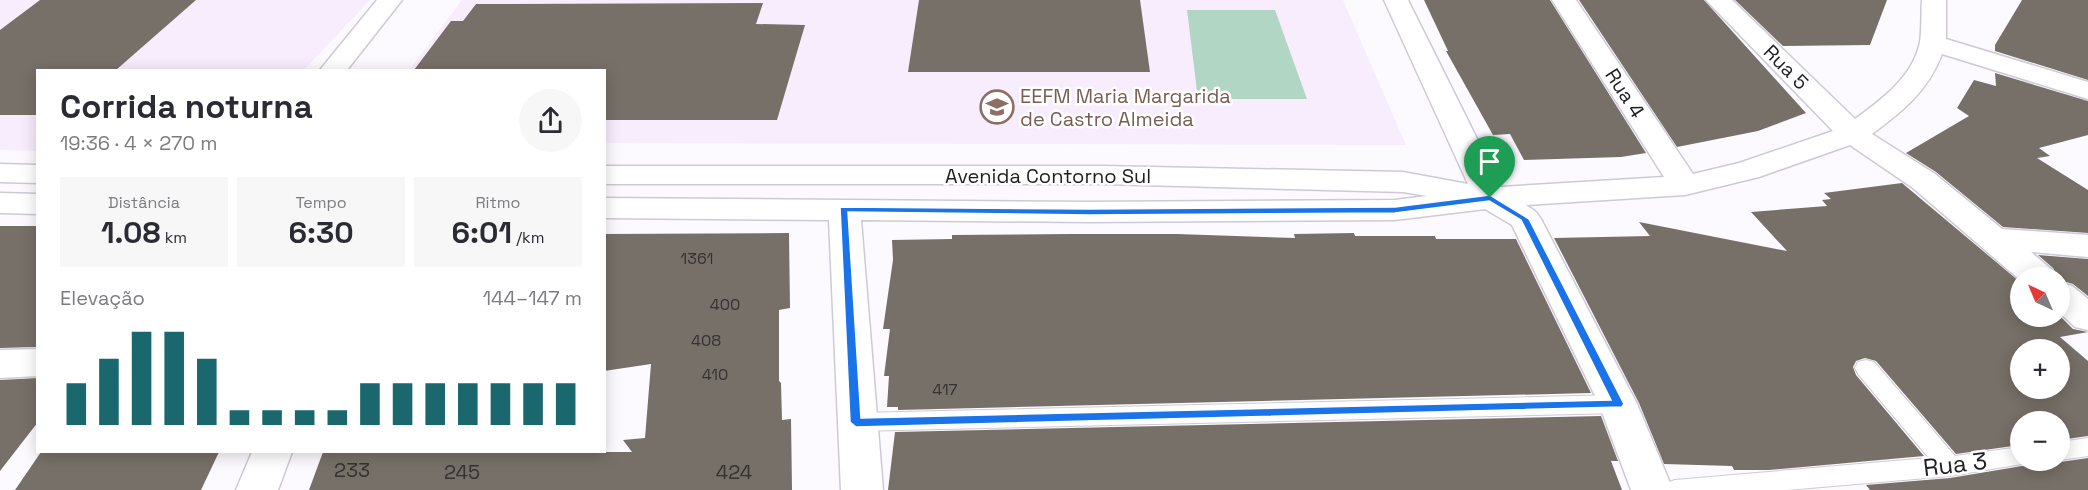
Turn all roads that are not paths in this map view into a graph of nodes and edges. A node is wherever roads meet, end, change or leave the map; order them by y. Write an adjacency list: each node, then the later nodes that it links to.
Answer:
1 (390, 0): 7 (street)
2 (1396, 0): 14 (street)
3 (1564, 0): 13 (street, Rua 4)
4 (1718, 0): 9 (street, Rua 5)
5 (1934, 0): 6 (street, Avenida Contorno Sul)
6 (1933, 43): 8 (street); 9 (street, Avenida Contorno Sul)
7 (334, 69)
8 (2088, 91)
9 (1853, 134): 13 (street, Avenida Contorno Sul); 19 (street, Rua 5)
10 (0, 173): 11 (street)
11 (36, 174)
12 (606, 175): 14 (street, Avenida Contorno Sul)
13 (1685, 185): 14 (street, Avenida Contorno Sul)
14 (1490, 198): 18 (street, Avenida Contorno Sul); 27 (street)
15 (0, 203): 16 (street)
16 (36, 204)
17 (606, 208): 18 (street, Avenida Contorno Sul)
18 (844, 209): 28 (street)
19 (1994, 239): 20 (street); 21 (street, Rua 5)
20 (2088, 246)
21 (2027, 267)
22 (2070, 303): 23 (street)
23 (2088, 318)
24 (36, 362): 25 (street)
25 (0, 364)
26 (1866, 368): 33 (lane)
27 (1618, 404): 28 (lane); 36 (street)
28 (856, 422): 35 (street)
29 (2088, 447): 30 (lane)
30 (2070, 450)
31 (273, 453): 34 (street)
32 (2010, 457): 33 (lane, Rua 3)
33 (1950, 466): 37 (lane, Rua 3)
34 (257, 490)
35 (862, 490)
36 (1652, 490)
37 (1675, 490)

